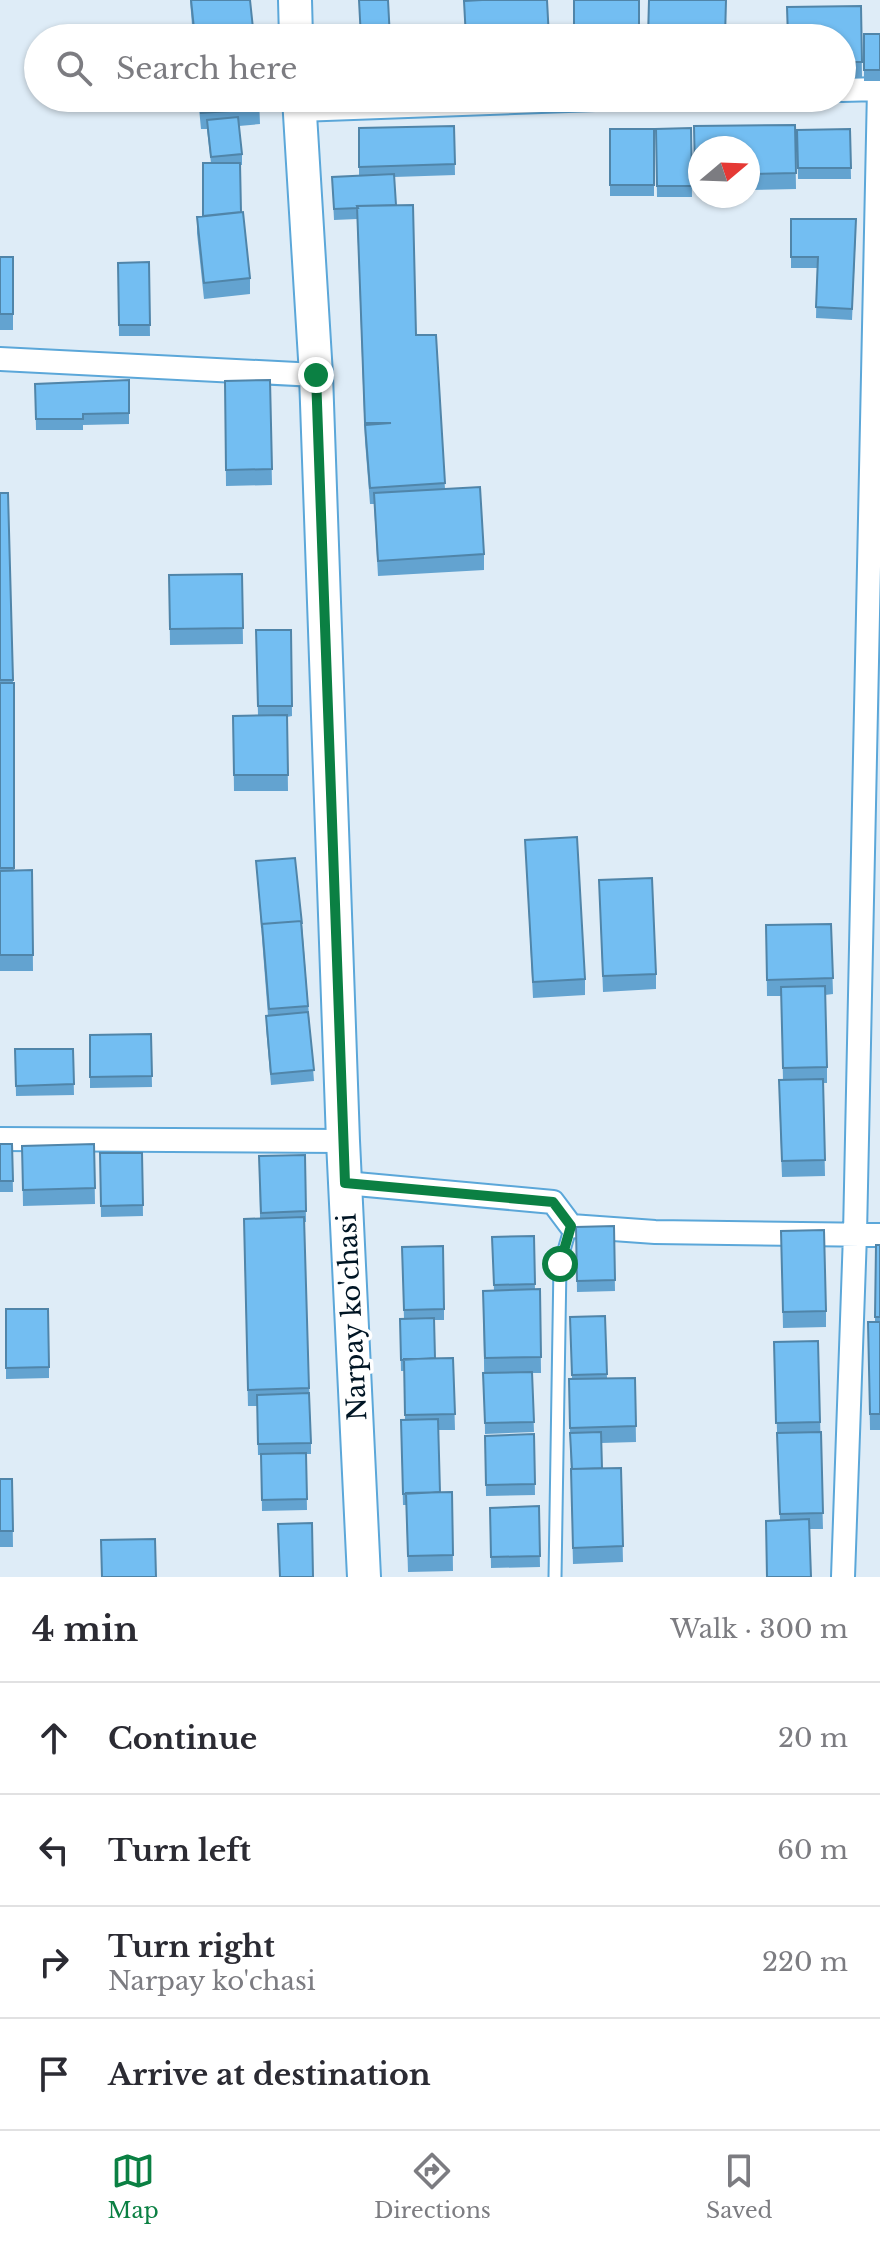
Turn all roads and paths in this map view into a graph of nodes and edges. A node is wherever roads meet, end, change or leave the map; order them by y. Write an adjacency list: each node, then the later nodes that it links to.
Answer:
1 (295, 0): 2 (main road)
2 (296, 24)
3 (879, 89): 4 (street); 12 (street)
4 (856, 90)
5 (300, 112): 7 (main road, Narpay ko'chasi)
6 (0, 359): 7 (street)
7 (316, 375): 9 (main road, Narpay ko'chasi)
8 (0, 1139): 9 (street)
9 (343, 1141): 10 (main road, Narpay ko'chasi)
10 (345, 1183): 11 (street); 14 (main road, Narpay ko'chasi)
11 (571, 1226): 12 (street); 15 (lane)
12 (855, 1234): 13 (street); 16 (street)
13 (880, 1235)
14 (364, 1577)
15 (555, 1577)
16 (843, 1577)

